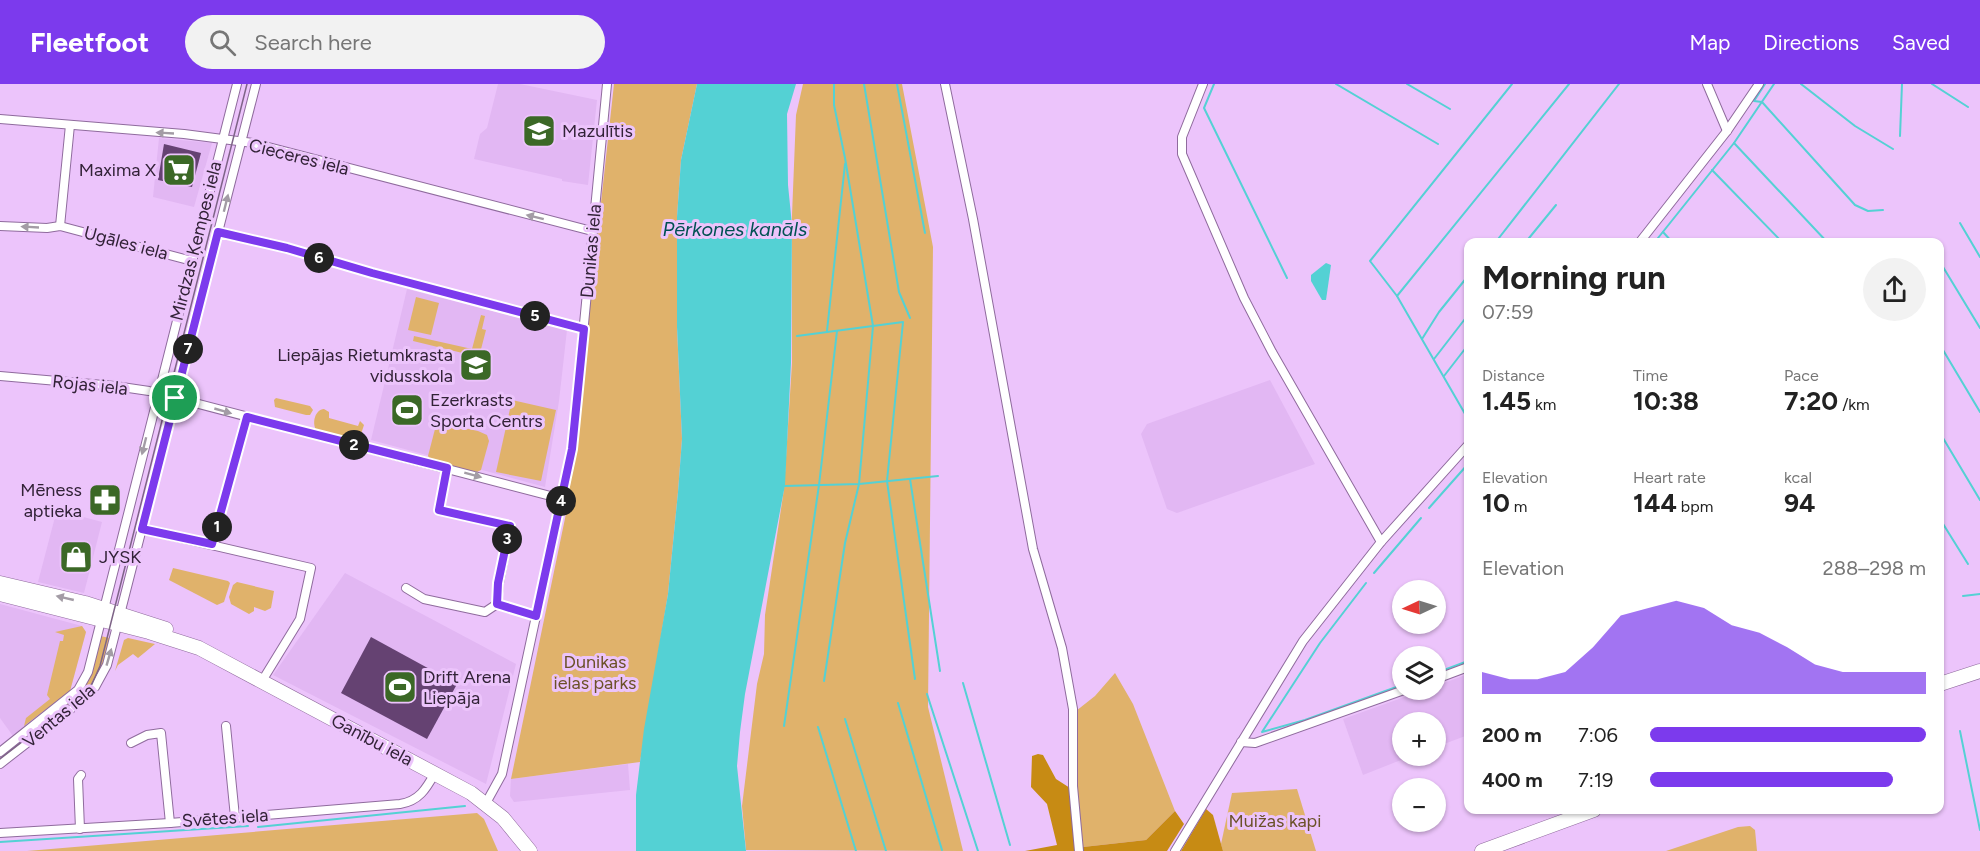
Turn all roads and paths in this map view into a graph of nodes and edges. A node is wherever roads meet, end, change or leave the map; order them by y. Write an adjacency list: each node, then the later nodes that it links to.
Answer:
1 (237, 84): 11 (street, Mirdzas Ķempes iela)
2 (256, 84): 12 (street, Mirdzas Ķempes iela)
3 (607, 84): 15 (street, Dunikas iela)
4 (945, 84): 57 (street)
5 (1203, 84): 28 (street)
6 (1707, 84): 10 (street)
7 (1759, 84): 10 (street)
8 (0, 120): 9 (street, Cieceres iela)
9 (70, 126): 11 (street, Cieceres iela, one-way to 9); 14 (street, Ugāles iela)
10 (1727, 131): 17 (street)
11 (223, 140): 12 (street, Cieceres iela); 18 (street, Mirdzas Ķempes iela)
12 (241, 142): 15 (street, Cieceres iela, one-way to 12); 16 (street, Mirdzas Ķempes iela, one-way to 12)
13 (0, 226): 14 (street, Ugāles iela, one-way to 13)
14 (60, 226): 18 (street, Ugāles iela)
15 (592, 231): 19 (street, Dunikas iela)
16 (218, 232): 19 (street); 22 (street, Mirdzas Ķempes iela)
17 (1643, 238)
18 (192, 261): 21 (street, Mirdzas Ķempes iela)
19 (584, 329): 26 (street, Dunikas iela)
20 (0, 376): 21 (street, Rojas iela)
21 (157, 393): 22 (street, Rojas iela); 34 (street, Mirdzas Ķempes iela, one-way to 34)
22 (175, 398): 23 (street, Rojas iela, one-way to 23); 27 (street, Mirdzas Ķempes iela)
23 (247, 417): 25 (street, Rojas iela); 29 (street)
24 (1464, 450): 28 (street)
25 (447, 468): 26 (street, Rojas iela, one-way to 26); 33 (street)
26 (562, 499): 35 (street, Dunikas iela)
27 (142, 529): 29 (street); 36 (street, Mirdzas Ķempes iela)
28 (1381, 542): 44 (street)
29 (212, 544): 40 (street)
30 (0, 583): 34 (highway, Ganību iela, one-way to 30)
31 (406, 588): 33 (street)
32 (0, 594): 34 (highway, Ganību iela)
33 (497, 604): 35 (street)
34 (102, 614): 36 (highway, Ganību iela); 46 (street, Ventas iela)
35 (536, 616): 50 (street, Dunikas iela)
36 (119, 620): 40 (highway, Ganību iela); 47 (street, Ventas iela, one-way to 36)
37 (1464, 668): 39 (street)
38 (1980, 671): 41 (highway)
39 (1446, 675)
40 (262, 681): 48 (highway, Ganību iela)
41 (1944, 683)
42 (1392, 694): 44 (street)
43 (226, 726): 52 (street)
44 (1241, 742): 58 (street)
45 (131, 743): 53 (street)
46 (0, 752)
47 (0, 764)
48 (435, 773): 50 (highway, Ganību iela); 52 (street, Svētes iela)
49 (81, 775): 54 (street)
50 (486, 803): 56 (highway, Ganību iela)
51 (1583, 814): 59 (highway)
52 (235, 817): 53 (street, Svētes iela)
53 (170, 823): 54 (street, Svētes iela)
54 (80, 828): 55 (street, Svētes iela)
55 (0, 833)
56 (530, 851)
57 (1079, 851)
58 (1175, 851)
59 (1482, 851)

